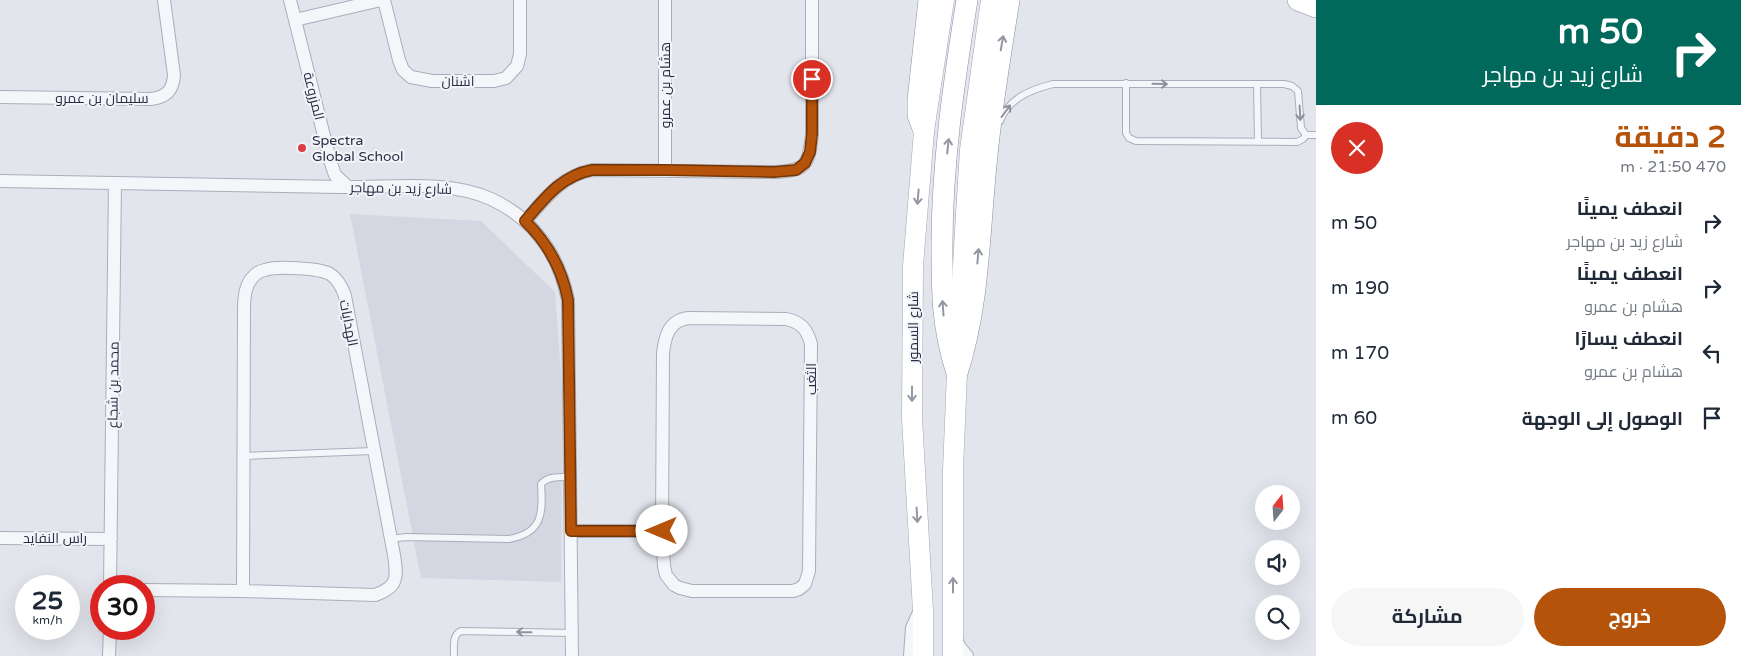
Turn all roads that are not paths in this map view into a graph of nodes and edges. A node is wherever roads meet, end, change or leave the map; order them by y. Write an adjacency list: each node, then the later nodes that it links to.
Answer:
1 (164, 0): 17 (street, سليمان بن عمرو)
2 (290, 0): 14 (street, المزروعة)
3 (382, 0): 4 (street, اشنان); 14 (street, اشنان)
4 (520, 0)
5 (666, 0): 23 (street, هشام بن عمرو)
6 (812, 0): 23 (street)
7 (929, 0): 18 (highway)
8 (944, 0): 18 (main road, شارع السمور)
9 (967, 0): 28 (highway, one-way to 9)
10 (991, 0): 28 (main road)
11 (1009, 0): 22 (highway, one-way to 11)
12 (1298, 0): 13 (highway)
13 (1316, 7)
14 (295, 20): 26 (street, المزروعة)
15 (1126, 84): 16 (lane, one-way to 16); 21 (lane); 22 (lane, one-way to 15)
16 (1257, 84): 19 (lane, one-way to 19); 21 (lane)
17 (0, 97)
18 (924, 131): 40 (main road, شارع السمور, one-way to 40)
19 (1306, 135): 20 (lane); 21 (lane)
20 (1316, 136)
21 (1258, 142)
22 (987, 155): 28 (highway, one-way to 22)
23 (665, 170): 27 (street)
24 (0, 181): 25 (street, شارع زيد بن مهاجر)
25 (115, 183): 26 (street, شارع زيد بن مهاجر); 36 (street, محمد بن شجاع)
26 (348, 187): 27 (street, شارع زيد بن مهاجر)
27 (525, 221): 31 (street, شارع زيد بن مهاجر)
28 (957, 373): 42 (main road, one-way to 28)
29 (374, 451): 30 (lane); 30 (street, الهدايات); 35 (street, الهدايات)
30 (244, 456): 39 (street, الهدايات)
31 (569, 477): 32 (street, شارع زيد بن مهاجر); 35 (lane)
32 (571, 531): 33 (street); 41 (street, شارع زيد بن مهاجر)
33 (662, 531): 33 (street, الثغب)
34 (0, 538): 36 (street, راس النفايد)
35 (390, 538): 39 (street, الهدايات)
36 (111, 539): 37 (street, محمد بن شجاع)
37 (110, 575)
38 (155, 590): 39 (street, الهدايات)
39 (243, 591)
40 (923, 611): 47 (street); 48 (main road, شارع السمور)
41 (573, 633): 45 (lane, one-way to 45); 46 (street, شارع زيد بن مهاجر)
42 (953, 633): 49 (main road); 50 (street)
43 (110, 640): 44 (street)
44 (109, 656)
45 (454, 656)
46 (572, 656)
47 (912, 656)
48 (923, 656)
49 (953, 656)
50 (967, 656)

